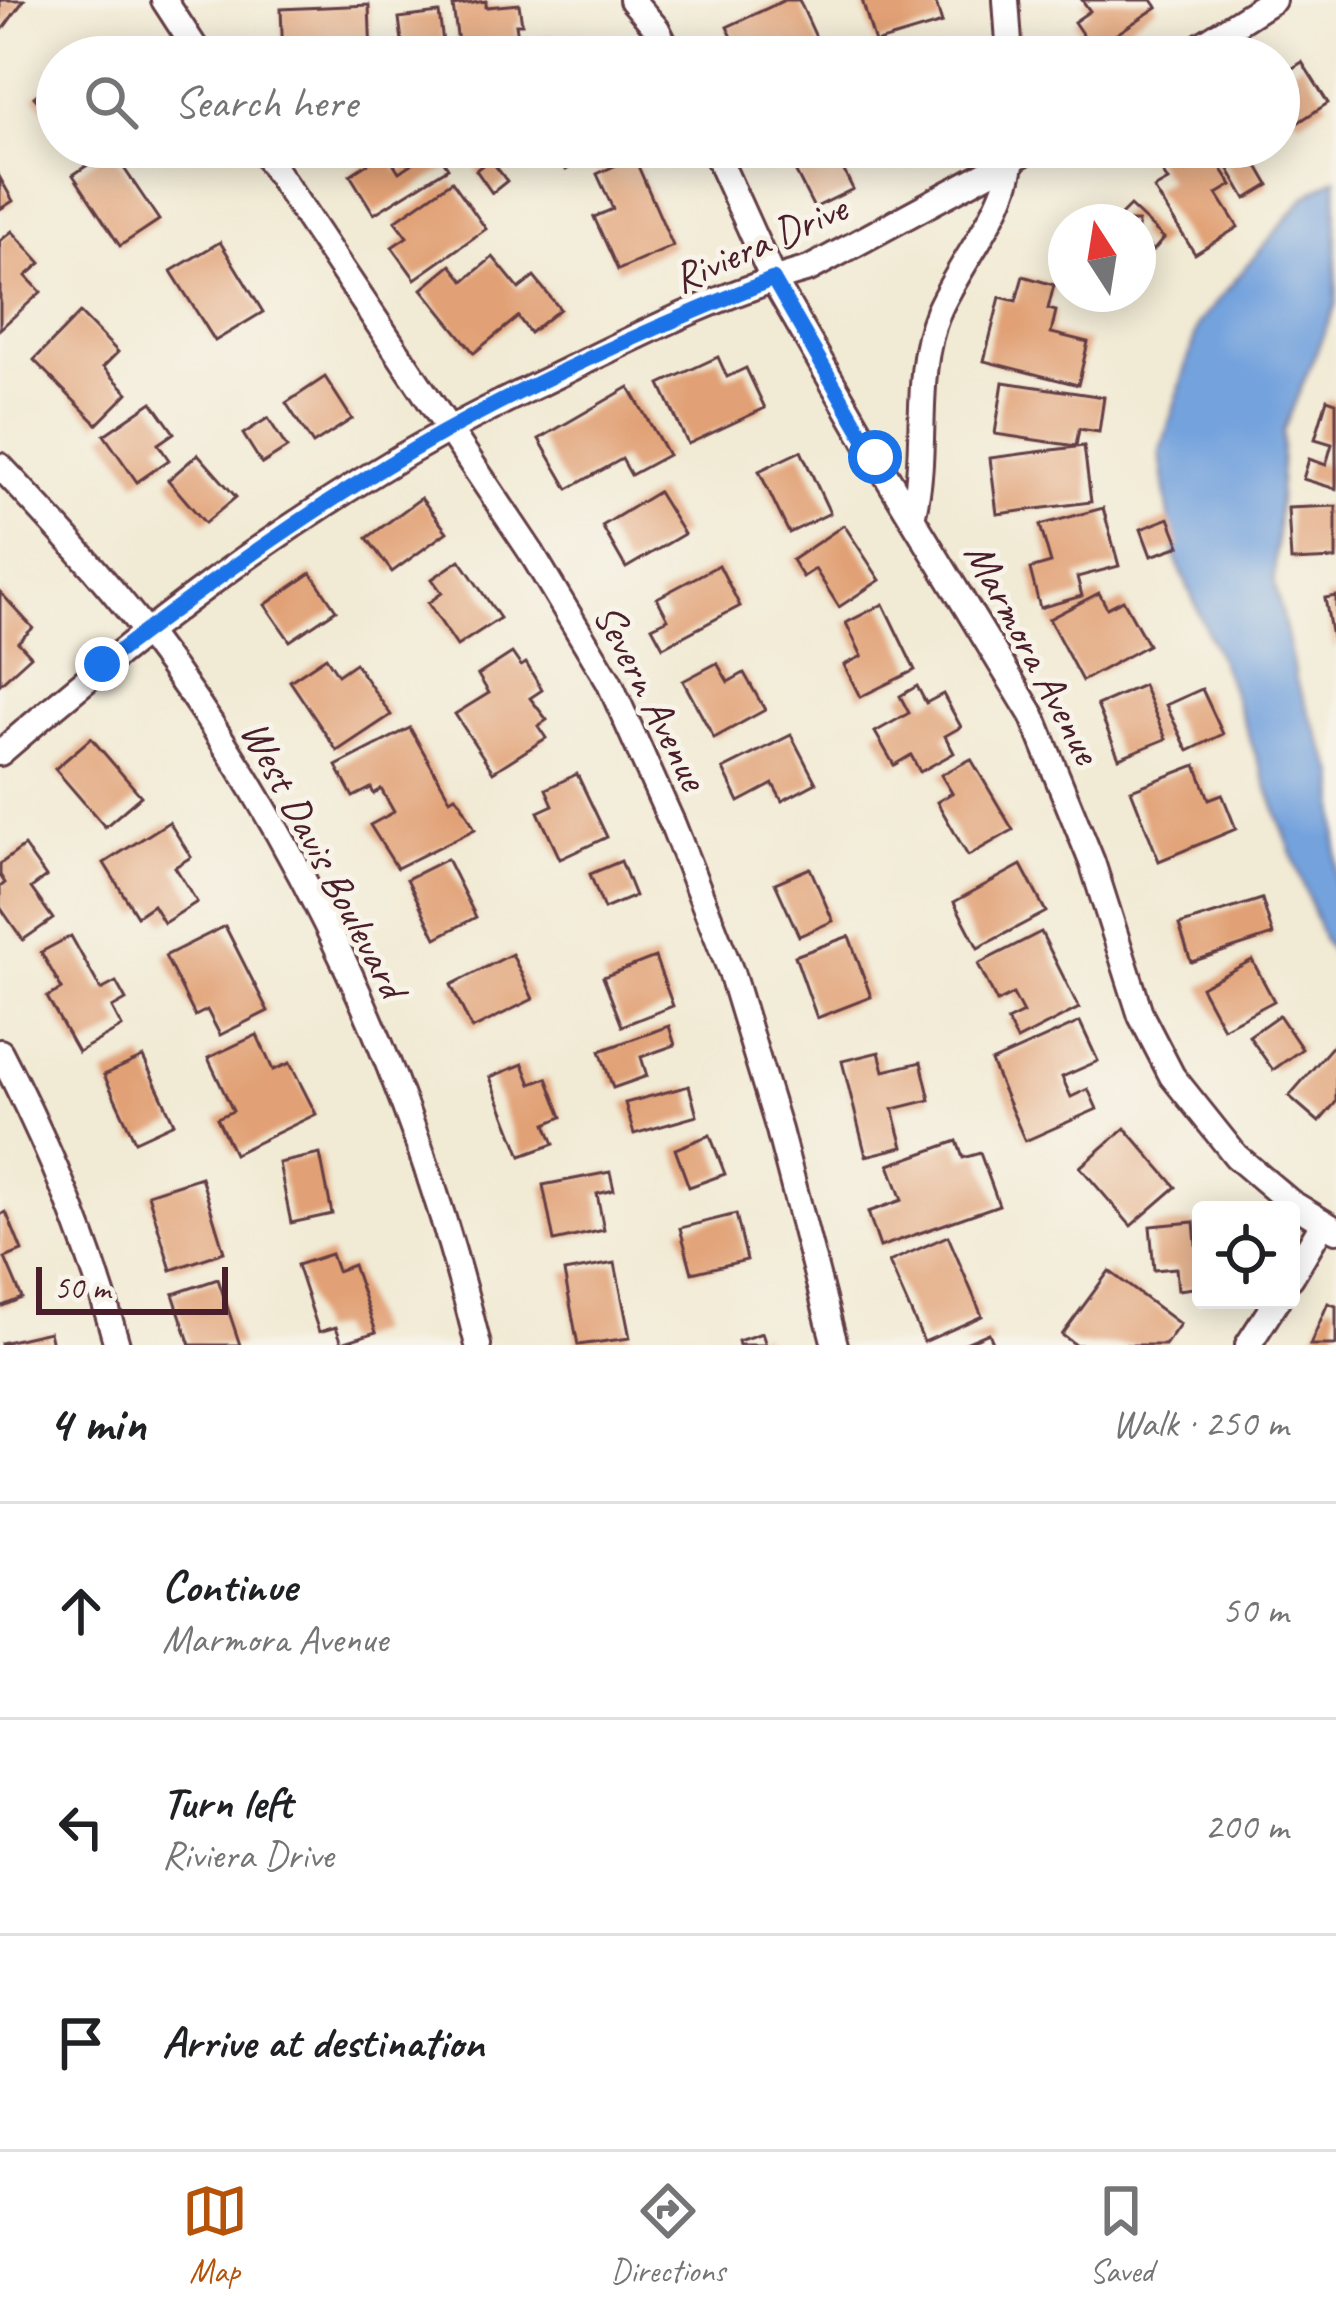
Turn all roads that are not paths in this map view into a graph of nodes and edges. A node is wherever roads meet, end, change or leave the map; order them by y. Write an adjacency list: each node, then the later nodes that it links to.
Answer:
1 (164, 0): 5 (street)
2 (632, 0): 6 (street)
3 (1006, 0): 7 (street)
4 (1273, 0): 8 (street)
5 (187, 36)
6 (660, 36)
7 (1009, 36)
8 (1216, 36)
9 (274, 168): 14 (street, Severn Avenue)
10 (723, 168): 13 (street, Marmora Avenue)
11 (987, 168): 13 (street, Riviera Drive)
12 (1009, 168): 16 (street)
13 (773, 279): 14 (street, Riviera Drive); 16 (street, Marmora Avenue)
14 (447, 430): 17 (street, Riviera Drive); 25 (street, Severn Avenue)
15 (0, 466): 17 (street, West Davis Boulevard)
16 (913, 514): 20 (street, Marmora Avenue)
17 (145, 631): 18 (street, Riviera Drive); 24 (street, West Davis Boulevard)
18 (0, 753)
19 (0, 1052): 23 (street)
20 (1329, 1227): 21 (street)
21 (1300, 1265)
22 (1270, 1309): 26 (street)
23 (116, 1345)
24 (478, 1345)
25 (835, 1345)
26 (1248, 1345)

